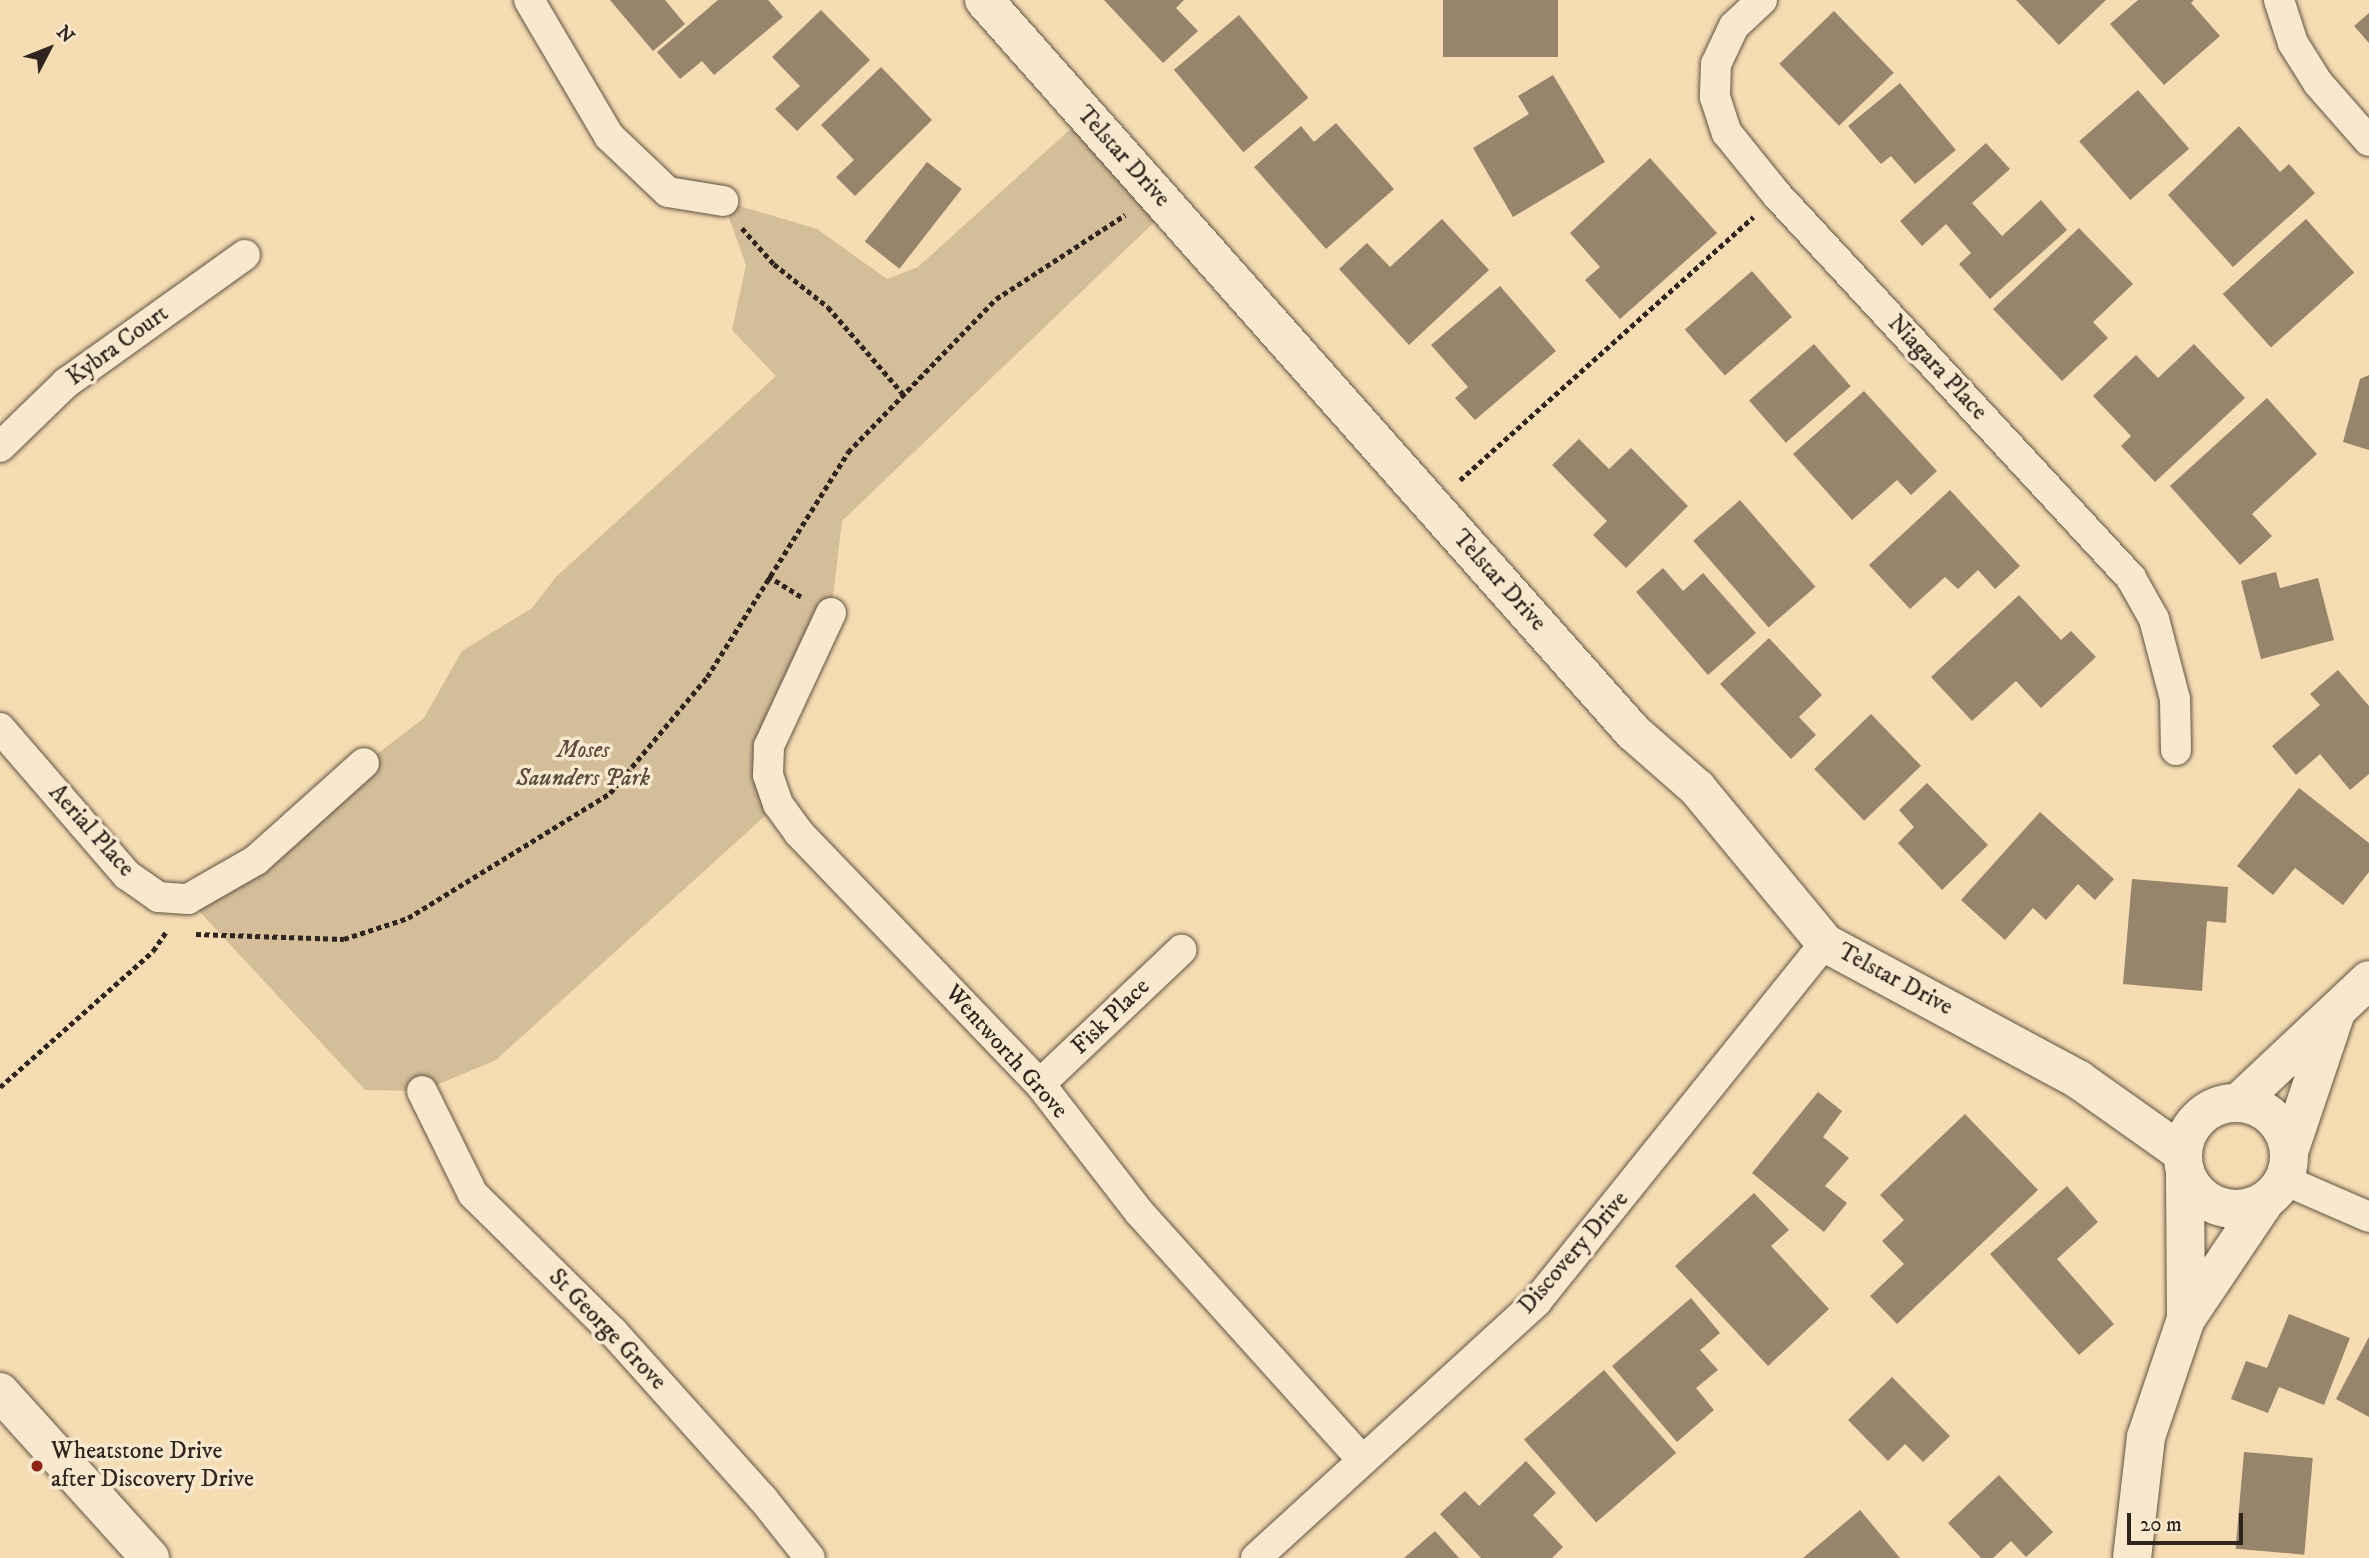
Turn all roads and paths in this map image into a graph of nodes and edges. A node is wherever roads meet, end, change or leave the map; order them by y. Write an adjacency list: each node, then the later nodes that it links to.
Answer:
1 (529, 0): 8 (street)
2 (984, 0): 6 (street, Telstar Drive)
3 (1762, 0): 7 (street, Niagara Place)
4 (2279, 0): 5 (street)
5 (2369, 141)
6 (1152, 189): 10 (path); 12 (street, Telstar Drive)
7 (1777, 195): 12 (path); 15 (street, Niagara Place)
8 (723, 201): 10 (path)
9 (245, 255): 11 (street, Kybra Court)
10 (904, 395): 20 (path)
11 (0, 447)
12 (1432, 505): 21 (street, Telstar Drive)
13 (831, 613): 26 (street, Wentworth Grove)
14 (0, 728): 17 (street, Aerial Place)
15 (2176, 750)
16 (365, 762): 17 (street)
17 (188, 899): 18 (path)
18 (167, 930): 19 (path); 27 (path)
19 (180, 932)
20 (192, 933)
21 (1825, 943): 25 (street, Telstar Drive); 36 (street, Discovery Drive)
22 (1181, 950): 26 (street, Fisk Place)
23 (2369, 980): 24 (street)
24 (2337, 1010): 29 (street); 32 (street)
25 (2079, 1080): 30 (street, Telstar Drive); 31 (street, Telstar Drive)
26 (1040, 1084): 36 (street, Wentworth Grove)
27 (0, 1087)
28 (422, 1091): 38 (street, St George Grove)
29 (2239, 1102): 30 (street); 32 (street)
30 (2197, 1118): 31 (street)
31 (2184, 1163): 32 (street); 34 (street)
32 (2280, 1177): 33 (street); 34 (street)
33 (2369, 1217)
34 (2186, 1319): 40 (street)
35 (0, 1392): 37 (street)
36 (1362, 1460): 39 (street, Discovery Drive)
37 (150, 1558)
38 (810, 1558)
39 (1255, 1558)
40 (2132, 1558)

